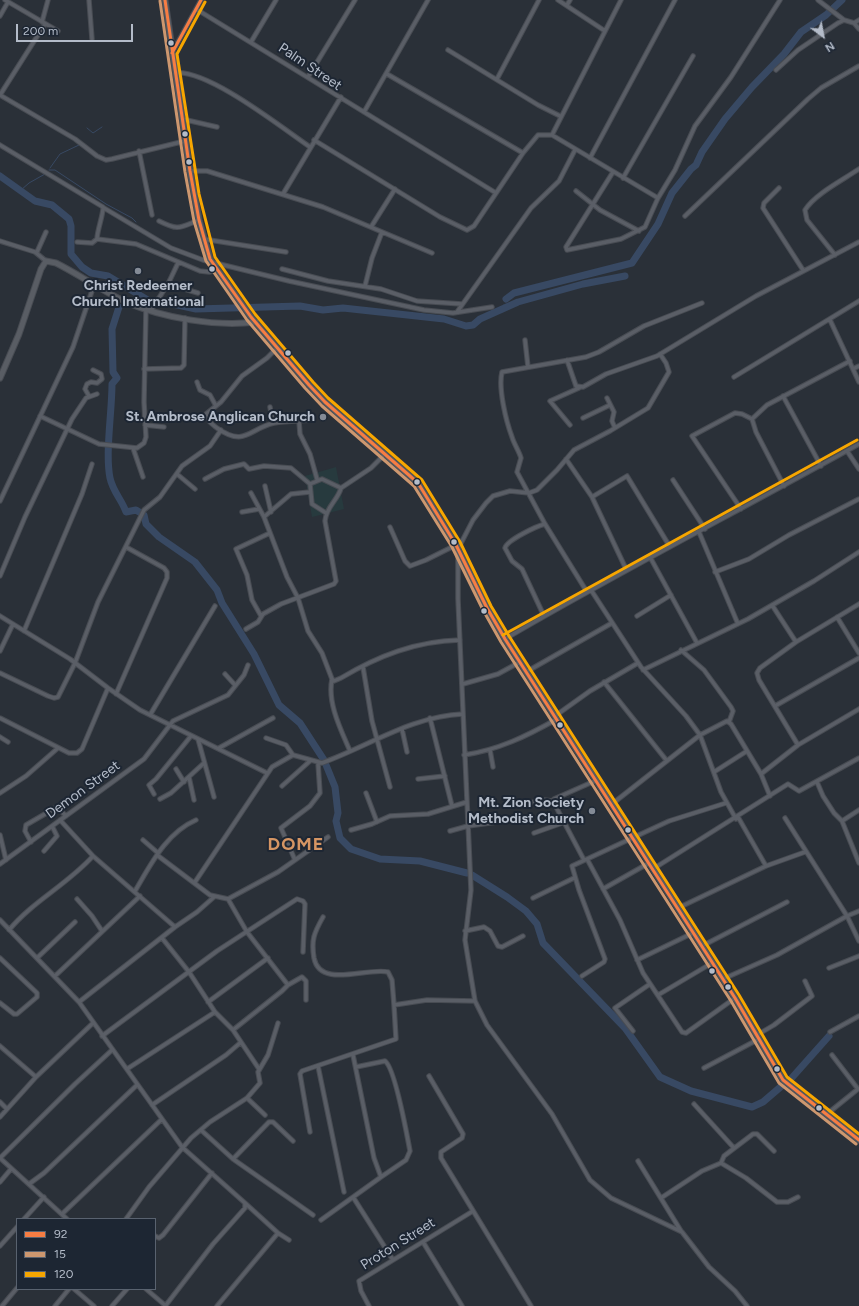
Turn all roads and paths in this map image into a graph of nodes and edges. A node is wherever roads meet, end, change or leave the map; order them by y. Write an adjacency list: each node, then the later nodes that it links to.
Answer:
1 (48, 0): 21 (street)
2 (89, 0): 26 (street)
3 (164, 0): 29 (main road)
4 (202, 0): 17 (street)
5 (276, 0): 27 (street)
6 (355, 0): 35 (street)
7 (428, 0): 34 (street)
8 (539, 0): 36 (street)
9 (558, 0): 16 (street)
10 (570, 0): 16 (street)
11 (621, 0): 25 (street)
12 (675, 0): 51 (street)
13 (780, 0): 61 (street)
14 (818, 0): 19 (street)
15 (6, 1): 18 (street); 21 (street)
16 (567, 5): 25 (street)
17 (196, 9): 27 (street, Palm Street); 29 (street)
18 (0, 16)
19 (844, 20): 22 (street); 32 (street)
20 (859, 20): 22 (street)
21 (43, 23): 24 (street); 37 (street)
22 (854, 23): 23 (street)
23 (859, 29)
24 (58, 31)
25 (605, 31): 40 (street)
26 (92, 39)
27 (251, 42): 35 (street, Palm Street)
28 (448, 50): 36 (street)
29 (172, 53): 33 (main road)
30 (693, 56): 55 (street)
31 (859, 66): 65 (street)
32 (776, 70)
33 (175, 74): 41 (main road); 47 (street)
34 (387, 74): 39 (street); 50 (street)
35 (308, 77): 38 (street, Palm Street)
36 (497, 79): 40 (street)
37 (0, 95): 49 (street)
38 (341, 97): 39 (street); 44 (street, Palm Street)
39 (364, 112): 59 (street)
40 (560, 116): 43 (street)
41 (182, 119): 42 (street); 45 (main road)
42 (217, 127)
43 (552, 135): 48 (street); 50 (street)
44 (314, 140): 47 (street, Palm Street); 57 (street)
45 (185, 141): 49 (street); 53 (main road)
46 (0, 145): 63 (street)
47 (310, 147): 60 (street, Palm Street)
48 (576, 150): 51 (street); 93 (street)
49 (139, 151): 64 (street)
50 (523, 153): 59 (street)
51 (590, 158): 54 (street)
52 (859, 169): 80 (street)
53 (190, 171): 60 (street); 66 (main road)
54 (612, 172): 55 (street); 62 (street)
55 (624, 178): 61 (street)
56 (779, 188): 86 (street)
57 (395, 189): 59 (street); 68 (street)
58 (576, 191): 62 (street)
59 (496, 193)
60 (283, 194): 68 (street)
61 (658, 198): 69 (street)
62 (592, 205): 69 (street); 69 (street)
63 (104, 208): 73 (street); 82 (street)
64 (152, 215)
65 (685, 216)
66 (199, 220): 67 (street); 72 (main road)
67 (159, 221)
68 (371, 227): 71 (street)
69 (639, 231)
70 (46, 232): 77 (street)
71 (382, 232): 79 (street); 89 (street)
72 (204, 238): 78 (street); 82 (main road)
73 (97, 239): 75 (street); 83 (street)
74 (0, 241): 77 (street)
75 (77, 242)
76 (859, 242): 80 (street)
77 (37, 252): 81 (street)
78 (286, 252)
79 (432, 253)
80 (835, 255): 86 (street)
81 (46, 261): 88 (main road); 111 (main road)
82 (212, 261): 84 (main road); 96 (street)
83 (178, 263): 84 (street); 87 (street)
84 (217, 270): 99 (main road)
85 (282, 270): 89 (street)
86 (803, 270): 102 (street)
87 (168, 284): 90 (street); 95 (street)
88 (94, 285): 95 (main road); 122 (street)
89 (365, 286): 93 (street)
90 (198, 293)
91 (859, 301): 98 (street)
92 (702, 303): 103 (street)
93 (462, 304): 96 (street)
94 (492, 307): 96 (street)
95 (150, 309): 97 (main road); 107 (street)
96 (457, 312)
97 (185, 318): 99 (main road); 107 (street)
98 (830, 320): 104 (street); 110 (street)
99 (256, 322): 101 (main road)
100 (525, 340): 106 (street)
101 (277, 348): 120 (street); 137 (main road)
102 (660, 354): 114 (street); 131 (street)
103 (567, 360): 106 (street); 114 (street)
104 (850, 361): 108 (street); 117 (street)
105 (859, 366): 108 (street)
106 (528, 367): 154 (street)
107 (144, 369): 128 (street)
108 (853, 369): 113 (street)
109 (93, 370): 116 (street)
110 (734, 377)
111 (0, 378)
112 (197, 382): 120 (street)
113 (859, 382)
114 (579, 388): 129 (street)
115 (97, 394): 116 (street)
116 (89, 396): 132 (street)
117 (783, 396): 124 (street); 140 (street)
118 (607, 398): 119 (street)
119 (610, 405): 123 (street); 131 (street)
120 (216, 406): 133 (street)
121 (270, 407): 127 (street)
122 (40, 416): 132 (street); 157 (street)
123 (583, 418)
124 (752, 419): 149 (street); 159 (street)
125 (312, 420): 126 (street)
126 (299, 421): 127 (street); 145 (street)
127 (273, 424): 133 (street)
128 (145, 425): 130 (street); 135 (street)
129 (570, 425)
130 (164, 427)
131 (615, 428): 138 (street)
132 (67, 429): 135 (street); 176 (street)
133 (221, 430): 142 (street)
134 (859, 444): 136 (street)
135 (133, 448): 143 (street)
136 (847, 451): 140 (street); 141 (street)
137 (385, 454): 150 (street); 170 (main road)
138 (566, 459): 154 (street); 155 (street)
139 (92, 464): 192 (street)
140 (821, 466): 149 (street)
141 (859, 469)
142 (177, 474): 151 (street); 169 (street)
143 (143, 477)
144 (205, 479): 147 (street)
145 (317, 479): 147 (street); 150 (street)
146 (673, 480): 166 (street)
147 (310, 484): 152 (street)
148 (265, 486): 161 (street)
149 (784, 486): 159 (street)
150 (341, 488): 162 (street)
151 (194, 489)
152 (310, 492): 161 (street); 162 (street)
153 (251, 493): 158 (street)
154 (527, 493): 164 (street); 170 (street)
155 (592, 497): 171 (street); 174 (street)
156 (859, 499): 175 (street)
157 (0, 501)
158 (259, 508): 160 (street); 163 (street)
159 (741, 509): 166 (street)
160 (242, 512)
161 (271, 512): 163 (street)
162 (326, 513): 179 (street)
163 (264, 517): 168 (street)
164 (545, 524): 177 (street); 185 (street)
165 (390, 527): 170 (street)
166 (705, 529): 167 (street)
167 (699, 532): 171 (street); 175 (street)
168 (270, 533): 179 (street); 184 (street)
169 (126, 547): 201 (street); 215 (street)
170 (457, 547): 193 (main road); 194 (street)
171 (670, 547): 173 (street)
172 (859, 552): 181 (street)
173 (650, 557): 174 (street); 178 (street)
174 (626, 569): 177 (street)
175 (715, 572): 190 (street)
176 (0, 576)
177 (589, 591): 185 (street); 188 (street)
178 (671, 595): 186 (street); 196 (street)
179 (298, 598): 184 (street); 210 (street)
180 (859, 604): 187 (street)
181 (772, 605): 190 (street); 195 (street)
182 (215, 606): 219 (street)
183 (0, 616): 189 (street)
184 (261, 616): 191 (street)
185 (544, 616): 193 (street)
186 (638, 616)
187 (837, 617): 195 (street); 199 (street)
188 (612, 623): 203 (street); 207 (street)
189 (13, 624): 192 (street); 198 (street)
190 (738, 624): 196 (street)
191 (246, 629)
192 (24, 630): 201 (street)
193 (505, 639): 202 (main road)
194 (460, 640): 205 (street); 212 (street)
195 (796, 642): 216 (street)
196 (696, 643): 197 (street)
197 (681, 650): 206 (street); 224 (street)
198 (0, 651)
199 (859, 653)
200 (859, 658): 216 (street)
201 (75, 662): 208 (street); 214 (street)
202 (520, 662): 207 (main road); 212 (street)
203 (638, 663): 206 (street); 211 (street)
204 (248, 665): 213 (street)
205 (363, 667): 210 (street); 232 (street)
206 (643, 670): 227 (street)
207 (526, 672): 223 (main road)
208 (0, 673)
209 (224, 674): 213 (street)
210 (332, 679): 238 (street)
211 (604, 682): 223 (street); 245 (street)
212 (462, 684): 218 (street)
213 (235, 685): 225 (street)
214 (108, 688): 215 (street); 235 (street)
215 (116, 694): 219 (street)
216 (775, 706): 234 (street)
217 (859, 709): 234 (street)
218 (463, 714): 222 (street); 242 (street)
219 (150, 715): 225 (street)
220 (0, 718): 235 (street)
221 (273, 718): 236 (street)
222 (430, 718): 226 (street); 253 (street)
223 (556, 718): 237 (street); 256 (main road)
224 (729, 722): 227 (street); 239 (street)
225 (168, 724): 228 (street); 275 (street, Demon Street)
226 (402, 729): 232 (street); 240 (street)
227 (700, 735): 245 (street); 250 (street)
228 (191, 736): 231 (street); 263 (street)
229 (0, 737): 233 (street)
230 (266, 738): 241 (street)
231 (198, 739): 236 (street); 246 (street)
232 (377, 739): 238 (street); 260 (street)
233 (8, 742)
234 (798, 745): 252 (street)
235 (58, 748): 261 (street)
236 (219, 748): 251 (street)
237 (490, 750): 242 (street); 248 (street)
238 (350, 751): 247 (street)
239 (747, 751): 250 (street); 252 (street)
240 (407, 752)
241 (293, 755): 244 (street); 251 (street)
242 (464, 755): 269 (street)
243 (859, 758): 258 (street)
244 (310, 761): 247 (street); 259 (street)
245 (667, 761): 272 (street)
246 (204, 763): 254 (street); 265 (street)
247 (320, 763): 301 (street)
248 (493, 767)
249 (176, 769): 257 (street)
250 (714, 772): 271 (street)
251 (267, 773): 308 (street)
252 (761, 774): 264 (street)
253 (445, 776): 255 (street); 273 (street)
254 (189, 777): 257 (street); 267 (street)
255 (418, 779)
256 (597, 780): 268 (street); 272 (main road)
257 (184, 782): 266 (street)
258 (817, 782): 264 (street); 283 (street)
259 (282, 786)
260 (390, 788)
261 (0, 793)
262 (366, 793): 280 (street)
263 (154, 794)
264 (770, 796): 276 (street)
265 (214, 797)
266 (160, 799)
267 (194, 800)
268 (554, 801): 270 (street); 282 (street)
269 (467, 802): 273 (street); 285 (street)
270 (529, 803)
271 (726, 803): 276 (street); 291 (street)
272 (612, 804): 291 (main road)
273 (452, 806): 280 (street)
274 (859, 810): 283 (street)
275 (66, 816): 278 (street, Demon Street); 293 (street)
276 (737, 818): 305 (street); 306 (street)
277 (785, 818): 296 (street)
278 (60, 820): 284 (street, Demon Street); 298 (street)
279 (196, 820): 297 (street)
280 (377, 822): 286 (street)
281 (497, 822): 285 (street)
282 (565, 822): 288 (street); 299 (street)
283 (842, 822): 303 (street)
284 (52, 826): 293 (street, Demon Street); 295 (street)
285 (468, 826): 287 (street); 328 (street)
286 (351, 830)
287 (450, 831)
288 (534, 833)
289 (0, 835): 294 (street)
290 (328, 837): 301 (street)
291 (633, 837): 299 (street); 302 (main road)
292 (144, 840): 297 (street)
293 (31, 842): 300 (street, Demon Street)
294 (1, 845): 300 (street)
295 (44, 850)
296 (805, 852): 305 (street); 319 (street)
297 (157, 854): 308 (street); 310 (street)
298 (93, 856): 310 (street); 326 (street)
299 (585, 859): 307 (street); 309 (street)
300 (6, 860): 304 (street, Demon Street)
301 (295, 860): 314 (street)
302 (649, 863): 306 (main road); 309 (street)
303 (859, 863)
304 (0, 864)
305 (766, 866): 317 (street)
306 (653, 869): 317 (main road)
307 (574, 878): 313 (street); 345 (street)
308 (195, 882): 312 (street)
309 (603, 889): 340 (street)
310 (135, 891): 311 (street)
311 (140, 896): 324 (street); 327 (street)
312 (214, 897): 314 (street); 324 (street)
313 (533, 898)
314 (228, 899): 329 (street)
315 (77, 900): 327 (street)
316 (786, 902): 334 (street)
317 (678, 908): 330 (main road)
318 (859, 911): 319 (street)
319 (847, 916): 333 (street); 346 (street)
320 (323, 917): 357 (street)
321 (0, 920): 323 (street)
322 (75, 922): 338 (street)
323 (4, 924): 325 (street); 326 (street)
324 (175, 927): 332 (street)
325 (0, 928)
326 (9, 930): 338 (street)
327 (102, 931): 344 (street)
328 (465, 931): 331 (street); 353 (street)
329 (247, 932): 335 (street); 339 (street); 343 (street)
330 (693, 933): 334 (main road); 340 (street)
331 (524, 936)
332 (162, 938): 343 (street); 354 (street)
333 (859, 941)
334 (702, 946): 341 (main road)
335 (303, 952)
336 (859, 956): 342 (street)
337 (0, 958): 356 (street)
338 (37, 958): 344 (street)
339 (268, 958): 349 (street); 355 (street)
340 (637, 960): 348 (street)
341 (712, 962): 346 (main road); 350 (street)
342 (829, 968)
343 (189, 972): 355 (street); 365 (street)
344 (55, 976): 354 (street)
345 (582, 976)
346 (723, 979): 351 (main road)
347 (805, 981): 366 (street)
348 (650, 984): 350 (street); 363 (street)
349 (288, 985): 352 (street); 362 (street)
350 (658, 995): 351 (street)
351 (735, 998): 366 (main road)
352 (306, 1000)
353 (475, 1001): 357 (street); 420 (street)
354 (79, 1002): 360 (street)
355 (208, 1002): 358 (street)
356 (0, 1003)
357 (394, 1005): 370 (street)
358 (215, 1012): 362 (street); 375 (street)
359 (859, 1016): 364 (street)
360 (93, 1023): 365 (street); 378 (street)
361 (278, 1023): 376 (street)
362 (233, 1030): 367 (street)
363 (633, 1031)
364 (830, 1032)
365 (102, 1036): 369 (street)
366 (758, 1037): 374 (street); 386 (main road)
367 (240, 1043): 376 (street); 384 (street)
368 (0, 1046): 378 (street)
369 (112, 1050): 375 (street); 397 (street)
370 (353, 1055): 372 (street); 373 (street)
371 (832, 1055): 380 (street)
372 (318, 1066): 391 (street); 406 (street)
373 (356, 1067): 403 (street); 403 (street)
374 (704, 1068)
375 (127, 1069): 379 (street)
376 (259, 1069): 381 (street)
377 (429, 1076): 412 (street)
378 (36, 1077): 385 (street)
379 (137, 1084): 384 (street); 405 (street)
380 (858, 1089): 386 (street)
381 (247, 1098): 387 (street); 390 (street)
382 (0, 1102): 385 (street)
383 (694, 1104): 395 (street)
384 (152, 1105): 389 (street)
385 (7, 1109): 388 (street)
386 (828, 1114): 392 (main road)
387 (265, 1115)
388 (0, 1117)
389 (162, 1119): 394 (street); 413 (street)
390 (201, 1130): 394 (street); 398 (street)
391 (310, 1132)
392 (858, 1136)
393 (293, 1141): 398 (street)
394 (182, 1147): 402 (street); 417 (street)
395 (734, 1148): 396 (street); 400 (street)
396 (774, 1152)
397 (0, 1158): 401 (street)
398 (233, 1159): 414 (street)
399 (638, 1161): 410 (street)
400 (721, 1163): 409 (street); 410 (street)
401 (11, 1169): 404 (street); 405 (street)
402 (212, 1173): 411 (street); 422 (street)
403 (381, 1177): 408 (street)
404 (0, 1182)
405 (29, 1184): 407 (street)
406 (344, 1192)
407 (44, 1197): 413 (street); 415 (street)
408 (353, 1197): 418 (street); 426 (street)
409 (798, 1197)
410 (661, 1198): 420 (street)
411 (245, 1202): 421 (street); 436 (street)
412 (473, 1211): 424 (street, Proton Street); 440 (street)
413 (62, 1214): 416 (street)
414 (312, 1215)
415 (25, 1218)
416 (66, 1218)
417 (129, 1218)
418 (321, 1220)
419 (16, 1228): 425 (street)
420 (682, 1232): 441 (street)
421 (278, 1233): 423 (street); 437 (street)
422 (156, 1236)
423 (288, 1240)
424 (423, 1242): 426 (street, Proton Street); 439 (street)
425 (0, 1246)
426 (393, 1260): 438 (street, Proton Street)
427 (16, 1289): 432 (street)
428 (68, 1290): 433 (street)
429 (75, 1290): 434 (street)
430 (126, 1290): 435 (street)
431 (147, 1290): 436 (street)
432 (2, 1306)
433 (55, 1306)
434 (94, 1306)
435 (112, 1306)
436 (166, 1306)
437 (217, 1306)
438 (369, 1306)
439 (462, 1306)
440 (531, 1306)
441 (748, 1306)

